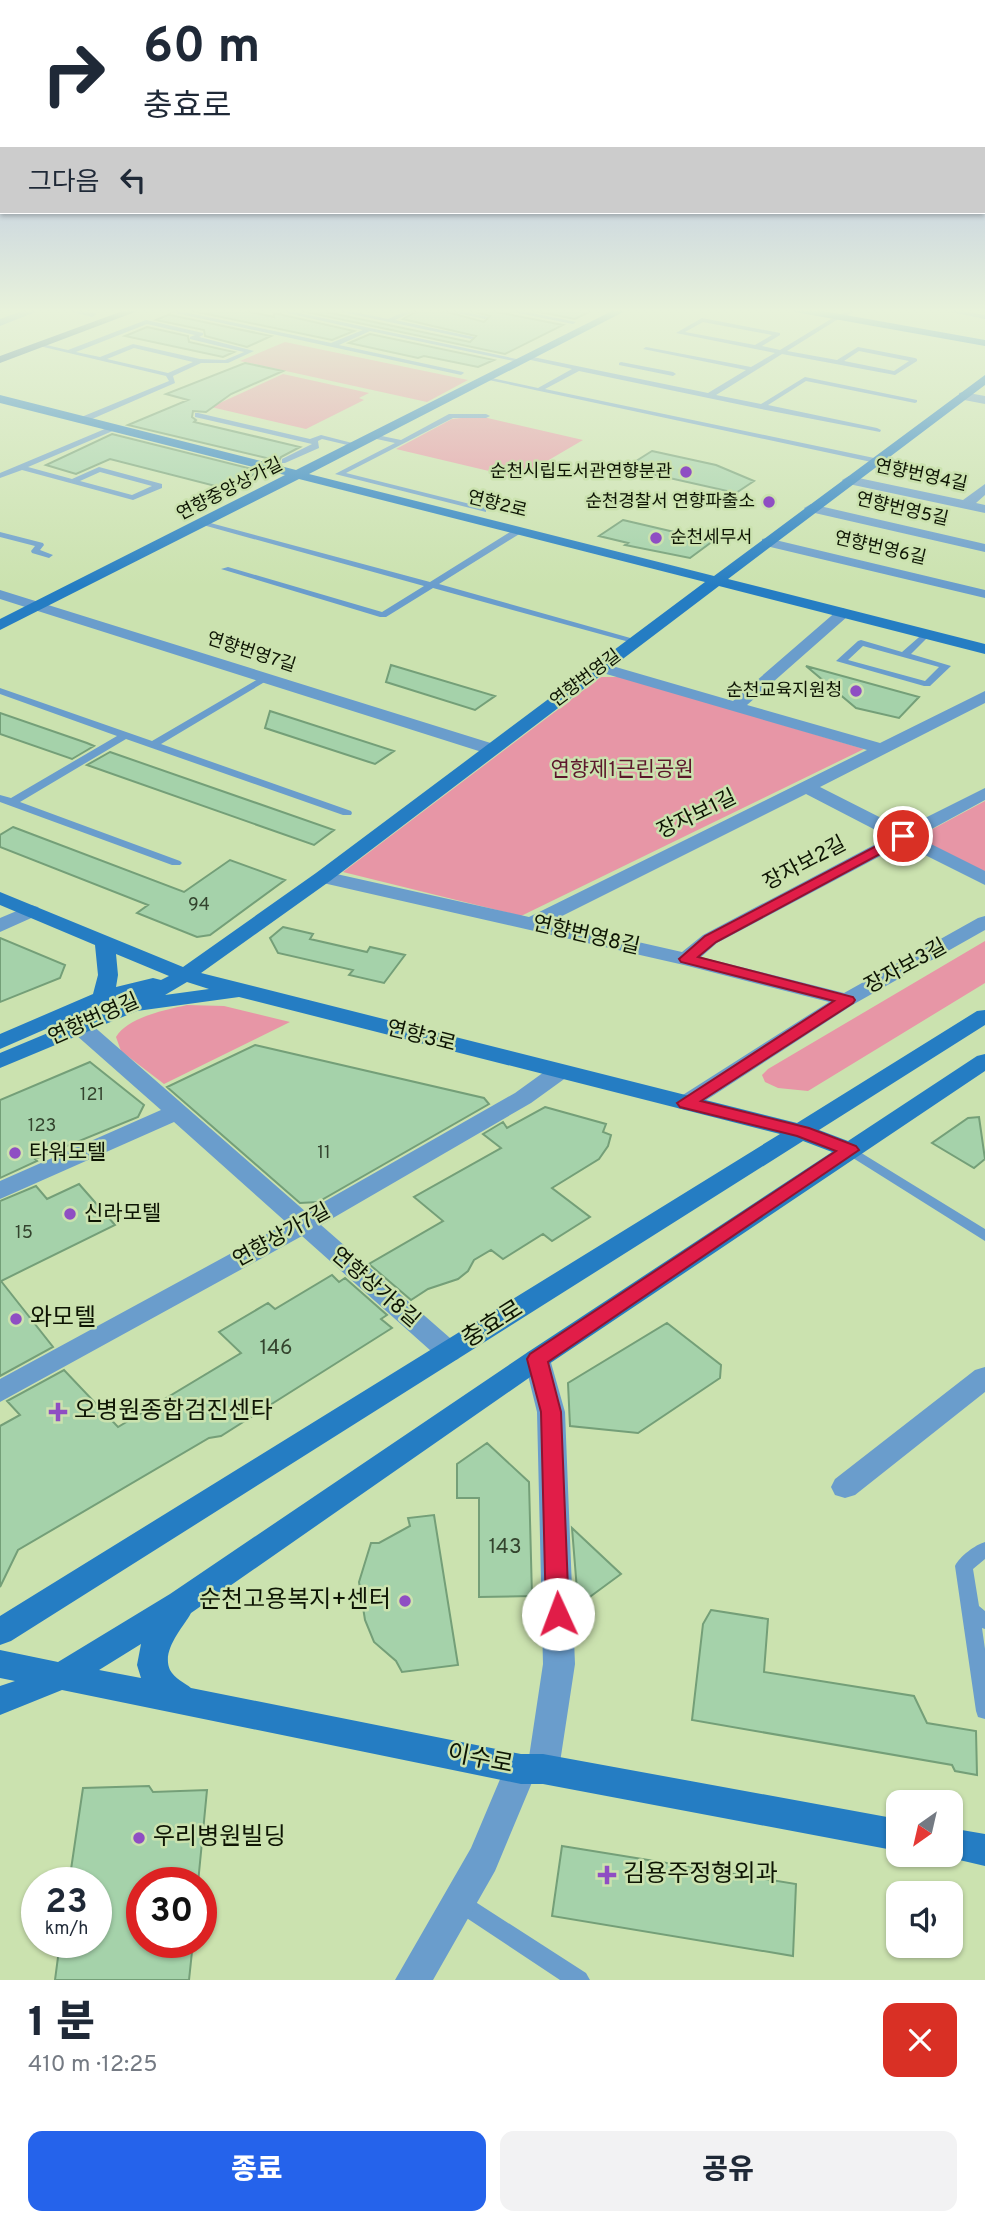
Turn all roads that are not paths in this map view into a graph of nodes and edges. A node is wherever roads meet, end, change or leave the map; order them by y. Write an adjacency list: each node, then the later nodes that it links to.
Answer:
1 (9, 401): 11 (street, 연향2로)
2 (127, 401): 11 (lane)
3 (444, 401): 14 (street, 연향중앙상가길)
4 (593, 401): 19 (lane)
5 (737, 401): 8 (lane)
6 (770, 401): 8 (lane)
7 (956, 401): 19 (street, 연향번영길)
8 (761, 407): 13 (lane)
9 (198, 415): 15 (lane)
10 (486, 416): 16 (lane)
11 (82, 420): 12 (street, 연향2로)
12 (112, 428): 20 (lane); 21 (street, 연향2로)
13 (877, 430)
14 (375, 436): 16 (lane); 17 (street, 연향중앙상가길)
15 (311, 442): 17 (lane); 18 (lane)
16 (402, 442): 29 (lane)
17 (356, 445): 21 (street, 연향중앙상가길)
18 (285, 461)
19 (876, 461): 23 (street, 연향번영길)
20 (22, 467): 22 (lane); 24 (lane)
21 (298, 475): 30 (street, 연향중앙상가길); 31 (street, 연향2로)
22 (0, 476)
23 (849, 480): 26 (street, 연향번영4길); 27 (street, 연향번영길)
24 (73, 481): 24 (lane)
25 (985, 488): 26 (street)
26 (965, 505): 28 (street, 연향번영4길)
27 (811, 508): 33 (street, 연향번영길); 34 (street, 연향번영5길)
28 (985, 509)
29 (483, 510)
30 (206, 523): 38 (lane); 41 (street, 연향중앙상가길)
31 (519, 531): 37 (street, 연향2로); 38 (lane)
32 (0, 534): 35 (lane)
33 (767, 542): 37 (street, 연향번영길); 40 (street, 연향번영6길)
34 (985, 548)
35 (49, 555)
36 (225, 569): 38 (lane)
37 (715, 580): 42 (street, 연향2로); 45 (street, 연향번영길)
38 (431, 585): 45 (lane)
39 (0, 594): 41 (street, 연향번영7길)
40 (985, 594)
41 (38, 606): 43 (street, 연향중앙상가길); 49 (street, 연향번영7길)
42 (843, 613): 44 (street, 연향2로); 52 (street)
43 (0, 625)
44 (926, 634): 46 (street, 연향2로); 47 (lane)
45 (636, 641): 48 (street, 연향번영길)
46 (985, 649)
47 (904, 655): 47 (lane)
48 (602, 668): 52 (street); 55 (street, 연향번영길)
49 (265, 678): 54 (lane); 55 (street, 연향번영7길)
50 (0, 691): 53 (lane)
51 (985, 696): 56 (street, 장자보1길)
52 (735, 707): 56 (street)
53 (125, 736): 54 (lane); 60 (lane)
54 (152, 745): 61 (lane)
55 (491, 749): 64 (street, 연향번영길)
56 (882, 749): 57 (street, 장자보1길)
57 (806, 787): 62 (street); 69 (street, 장자보1길)
58 (985, 793): 62 (street, 장자보2길)
59 (0, 798): 60 (lane)
60 (12, 802): 63 (lane)
61 (348, 813)
62 (903, 836): 65 (street); 72 (street, 장자보2길)
63 (176, 863)
64 (323, 877): 69 (street, 연향번영8길); 73 (street, 연향번영길)
65 (985, 879)
66 (0, 898): 67 (street, 연향3로)
67 (31, 911): 70 (street); 71 (street, 연향3로)
68 (985, 922): 76 (street, 장자보3길)
69 (533, 923): 72 (street, 연향번영8길)
70 (0, 926)
71 (105, 942): 73 (street, 연향3로); 75 (street)
72 (686, 959): 76 (street, 연향번영8길)
73 (186, 975): 74 (street, 연향3로); 75 (street, 연향번영길); 77 (street, 연향번영길)
74 (241, 991): 77 (street); 83 (street, 연향3로)
75 (103, 997): 79 (street, 연향번영길)
76 (847, 1000): 84 (street, 장자보3길)
77 (123, 1010): 79 (street, 연향번영길)
78 (985, 1016): 86 (street, 충효로)
79 (74, 1021): 80 (street, 연향번영길); 81 (street, 연향번영길); 85 (street, 연향상가8길)
80 (0, 1042)
81 (0, 1061)
82 (985, 1061): 87 (street)
83 (559, 1072): 84 (street, 연향3로); 89 (street, 연향상가7길)
84 (686, 1103): 86 (street, 연향3로)
85 (176, 1112): 88 (street); 89 (street, 연향상가8길)
86 (803, 1132): 87 (street, 연향3로); 91 (street, 충효로)
87 (850, 1150): 90 (lane); 92 (street)
88 (0, 1191)
89 (303, 1225): 91 (street, 연향상가8길); 94 (street, 연향상가7길)
90 (985, 1236)
91 (449, 1352): 99 (street, 충효로)
92 (537, 1359): 97 (street); 105 (street)
93 (985, 1377): 95 (street)
94 (0, 1392)
95 (845, 1487)
96 (985, 1549): 98 (lane)
97 (181, 1603): 101 (street); 102 (street)
98 (978, 1616): 104 (lane)
99 (0, 1632)
100 (0, 1664): 101 (street, 이수로)
101 (64, 1675): 102 (street, 이수로); 103 (street)
102 (182, 1699): 105 (street, 이수로)
103 (0, 1701)
104 (985, 1711)
105 (532, 1769): 106 (street, 이수로); 109 (street)
106 (886, 1833)
107 (963, 1846): 108 (street)
108 (985, 1850)
109 (460, 1902): 110 (street); 111 (lane)
110 (414, 1980)
111 (579, 1980)

